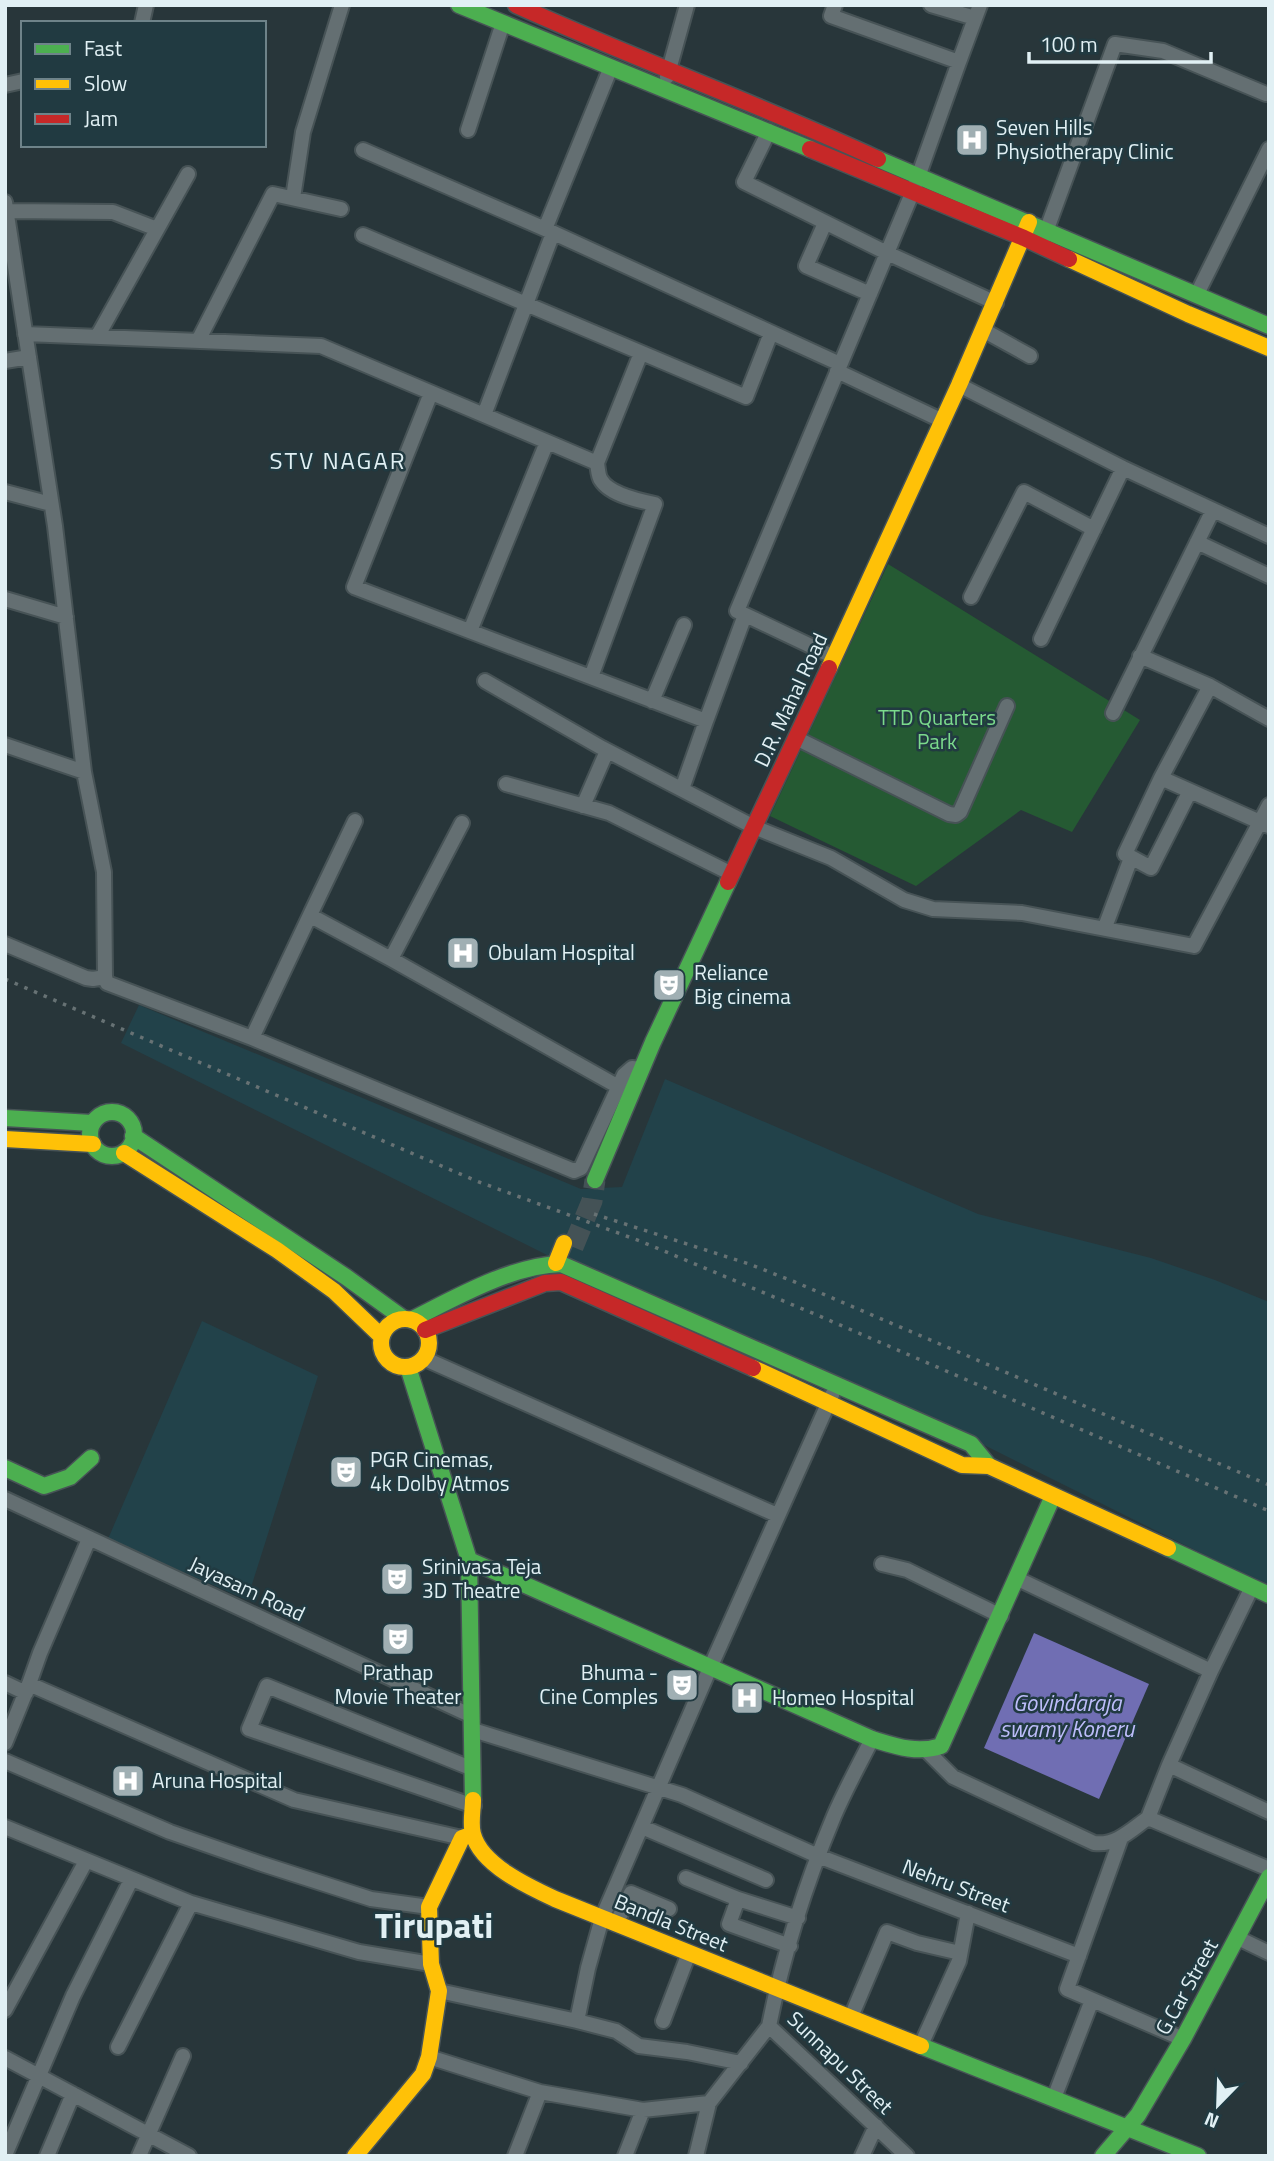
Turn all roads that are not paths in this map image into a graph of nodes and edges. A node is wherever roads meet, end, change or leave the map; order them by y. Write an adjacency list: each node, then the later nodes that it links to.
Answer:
1 (342, 5): 20 (street)
2 (459, 5): 8 (street)
3 (516, 5): 11 (street)
4 (687, 5): 11 (street)
5 (835, 5): 9 (street)
6 (930, 5): 7 (street)
7 (978, 12): 9 (street)
8 (503, 23): 10 (street); 14 (street)
9 (959, 62): 19 (street)
10 (611, 67): 12 (street); 26 (street)
11 (669, 69): 12 (street); 19 (street)
12 (663, 88): 15 (street)
13 (1266, 94): 28 (street)
14 (468, 130)
15 (769, 131): 19 (street); 23 (street)
16 (1269, 149): 31 (street)
17 (363, 150): 26 (street)
18 (188, 174): 24 (street)
19 (915, 184): 25 (street); 29 (street)
20 (293, 198): 22 (street); 39 (street)
21 (6, 206): 24 (street); 37 (street)
22 (341, 209)
23 (825, 223): 29 (street); 30 (street)
24 (157, 229): 38 (street)
25 (1026, 230): 28 (street); 32 (street, D.R. Mahal Road)
26 (549, 231): 33 (street); 36 (street)
27 (363, 235): 33 (street)
28 (1043, 237): 31 (street); 40 (street)
29 (887, 253): 30 (street); 32 (street)
30 (870, 294): 45 (street)
31 (1197, 294): 34 (street)
32 (996, 303): 35 (street, D.R. Mahal Road)
33 (528, 304): 41 (street); 48 (street)
34 (1269, 326)
35 (984, 330): 43 (street); 46 (street, D.R. Mahal Road)
36 (771, 333): 41 (street); 45 (street)
37 (25, 334): 38 (street); 42 (street)
38 (97, 337): 39 (street)
39 (198, 341): 47 (street)
40 (1269, 348)
41 (641, 353): 51 (street)
42 (29, 356): 44 (street); 54 (street)
43 (1030, 356)
44 (5, 361)
45 (839, 368): 49 (street); 62 (street)
46 (959, 385): 49 (street, D.R. Mahal Road); 52 (street)
47 (431, 393): 48 (street); 65 (street)
48 (484, 415): 50 (street)
49 (943, 421): 68 (street, D.R. Mahal Road)
50 (547, 442): 51 (street); 65 (street)
51 (597, 463): 69 (street)
52 (1123, 468): 55 (street); 56 (street)
53 (5, 492): 54 (street)
54 (51, 504): 63 (street)
55 (1213, 510): 57 (street); 58 (street)
56 (1094, 529): 60 (street); 66 (street)
57 (1269, 536)
58 (1197, 542): 59 (street); 67 (street)
59 (1269, 576)
60 (971, 597)
61 (5, 599): 63 (street)
62 (745, 615): 68 (street); 76 (street)
63 (65, 617): 80 (street)
64 (684, 625): 72 (street)
65 (470, 631): 69 (street)
66 (1041, 639)
67 (1140, 656): 71 (street); 74 (street)
68 (834, 657): 77 (street, D.R. Mahal Road)
69 (591, 677): 72 (street)
70 (485, 681): 79 (street)
71 (1210, 686): 75 (street); 81 (street)
72 (652, 701): 76 (street)
73 (1007, 706): 77 (street)
74 (1113, 713)
75 (1269, 719)
76 (706, 721): 83 (street)
77 (796, 738): 90 (street, D.R. Mahal Road)
78 (5, 745): 80 (street)
79 (607, 751): 83 (street); 86 (street)
80 (84, 772): 97 (street)
81 (1161, 778): 84 (street); 91 (street)
82 (506, 784): 86 (street)
83 (682, 789): 90 (street)
84 (1190, 791): 89 (street); 91 (street)
85 (1269, 805): 89 (street)
86 (583, 806): 92 (street)
87 (355, 821): 93 (street)
88 (462, 823): 96 (street)
89 (1264, 824): 94 (street)
90 (754, 827): 92 (street, D.R. Mahal Road); 94 (street)
91 (1131, 858): 94 (street)
92 (732, 874): 99 (street, D.R. Mahal Road)
93 (311, 913): 96 (street); 98 (street)
94 (1105, 928)
95 (5, 944): 97 (street)
96 (391, 959): 100 (street)
97 (104, 977): 98 (street)
98 (252, 1038): 100 (street)
99 (642, 1069): 100 (street); 107 (street, D.R. Mahal Road)
100 (617, 1086)
101 (5, 1118): 102 (street)
102 (93, 1123): 103 (street); 105 (street)
103 (133, 1136): 106 (street); 110 (street)
104 (5, 1139): 105 (street)
105 (93, 1144): 106 (street)
106 (124, 1153): 112 (street)
107 (595, 1180)
108 (569, 1245): 109 (street)
109 (561, 1264): 110 (street); 115 (street)
110 (408, 1319): 111 (street); 112 (street)
111 (425, 1330): 113 (street); 116 (street)
112 (381, 1336): 114 (street)
113 (423, 1359): 114 (street); 122 (street)
114 (408, 1367): 124 (street)
115 (837, 1384): 116 (street); 118 (street)
116 (828, 1402): 118 (street); 122 (street)
117 (91, 1458): 119 (street)
118 (989, 1466): 120 (street)
119 (5, 1468)
120 (1054, 1496): 126 (street); 127 (street)
121 (5, 1499): 123 (street, Jayasam Road)
122 (777, 1515): 130 (street)
123 (89, 1539): 133 (street); 134 (street, Jayasam Road)
124 (469, 1560): 130 (street); 134 (street)
125 (882, 1564): 129 (street)
126 (1018, 1579): 129 (street); 131 (street)
127 (1252, 1587): 128 (street); 131 (street)
128 (1269, 1595)
129 (1001, 1616): 137 (street)
130 (710, 1668): 135 (street); 141 (street)
131 (1210, 1671): 139 (street)
132 (5, 1683): 133 (street)
133 (28, 1689): 136 (street); 147 (street)
134 (473, 1723): 140 (street); 141 (street, Jayasam Road)
135 (872, 1740): 137 (street); 149 (street, Sunnapu Street)
136 (5, 1743)
137 (928, 1752): 148 (street)
138 (5, 1761): 159 (street)
139 (1169, 1765): 143 (street); 144 (street)
140 (473, 1769): 142 (street); 142 (street)
141 (659, 1788): 145 (street); 149 (street, Nehru Street)
142 (474, 1806): 147 (street)
143 (1269, 1812)
144 (1148, 1818): 148 (street); 151 (street)
145 (642, 1827): 155 (street); 163 (street)
146 (6, 1830): 150 (street)
147 (468, 1836): 159 (street); 163 (street, Bandla Street)
148 (1121, 1838): 169 (street)
149 (818, 1856): 161 (street, Nehru Street); 162 (street, Sunnapu Street)
150 (86, 1861): 154 (street); 174 (street)
151 (1269, 1869)
152 (1269, 1877): 156 (street, G.Car Street)
153 (686, 1878): 157 (street)
154 (131, 1880): 158 (street); 186 (street)
155 (766, 1880)
156 (1265, 1894): 164 (street, G.Car Street)
157 (738, 1899): 162 (street); 165 (street)
158 (191, 1903): 170 (street); 181 (street)
159 (429, 1907): 170 (street)
160 (669, 1909): 163 (street)
161 (968, 1913): 167 (street); 169 (street, Nehru Street)
162 (798, 1919): 165 (street, Sunnapu Street)
163 (609, 1921): 166 (street, Bandla Street); 176 (street)
164 (1238, 1938): 168 (street); 179 (street, G.Car Street)
165 (790, 1946): 171 (street, Sunnapu Street)
166 (689, 1953): 171 (street, Bandla Street); 177 (street)
167 (960, 1953): 175 (street); 180 (street)
168 (1269, 1953)
169 (1079, 1956): 173 (street)
170 (431, 1964): 172 (street)
171 (776, 1989): 175 (street, Bandla Street); 178 (street, Sunnapu Street)
172 (439, 1992): 176 (street); 183 (street)
173 (1092, 2000): 179 (street); 189 (street)
174 (5, 2010)
175 (851, 2017): 180 (street, Bandla Street)
176 (577, 2021): 185 (street)
177 (663, 2021)
178 (769, 2026): 185 (street); 193 (street, Sunnapu Street)
179 (1183, 2039): 192 (street, G.Car Street)
180 (921, 2045): 189 (street, Bandla Street)
181 (118, 2048)
182 (183, 2056): 194 (street)
183 (429, 2057): 187 (street); 199 (street)
184 (5, 2058): 186 (street)
185 (741, 2063): 190 (street)
186 (39, 2076): 188 (street); 195 (street)
187 (540, 2092): 191 (street); 200 (street)
188 (73, 2095): 194 (street); 196 (street)
189 (1054, 2098): 192 (street, Bandla Street)
190 (709, 2103): 191 (street); 202 (street)
191 (643, 2110): 201 (street)
192 (1134, 2124): 205 (street); 206 (street); 207 (street, Bandla Street)
193 (876, 2126): 203 (street); 204 (street, Sunnapu Street)
194 (149, 2134): 197 (street); 198 (street)
195 (5, 2155)
196 (47, 2156)
197 (139, 2156)
198 (189, 2156)
199 (355, 2156)
200 (515, 2156)
201 (625, 2156)
202 (696, 2156)
203 (862, 2156)
204 (907, 2156)
205 (1103, 2156)
206 (1116, 2156)
207 (1198, 2156)

